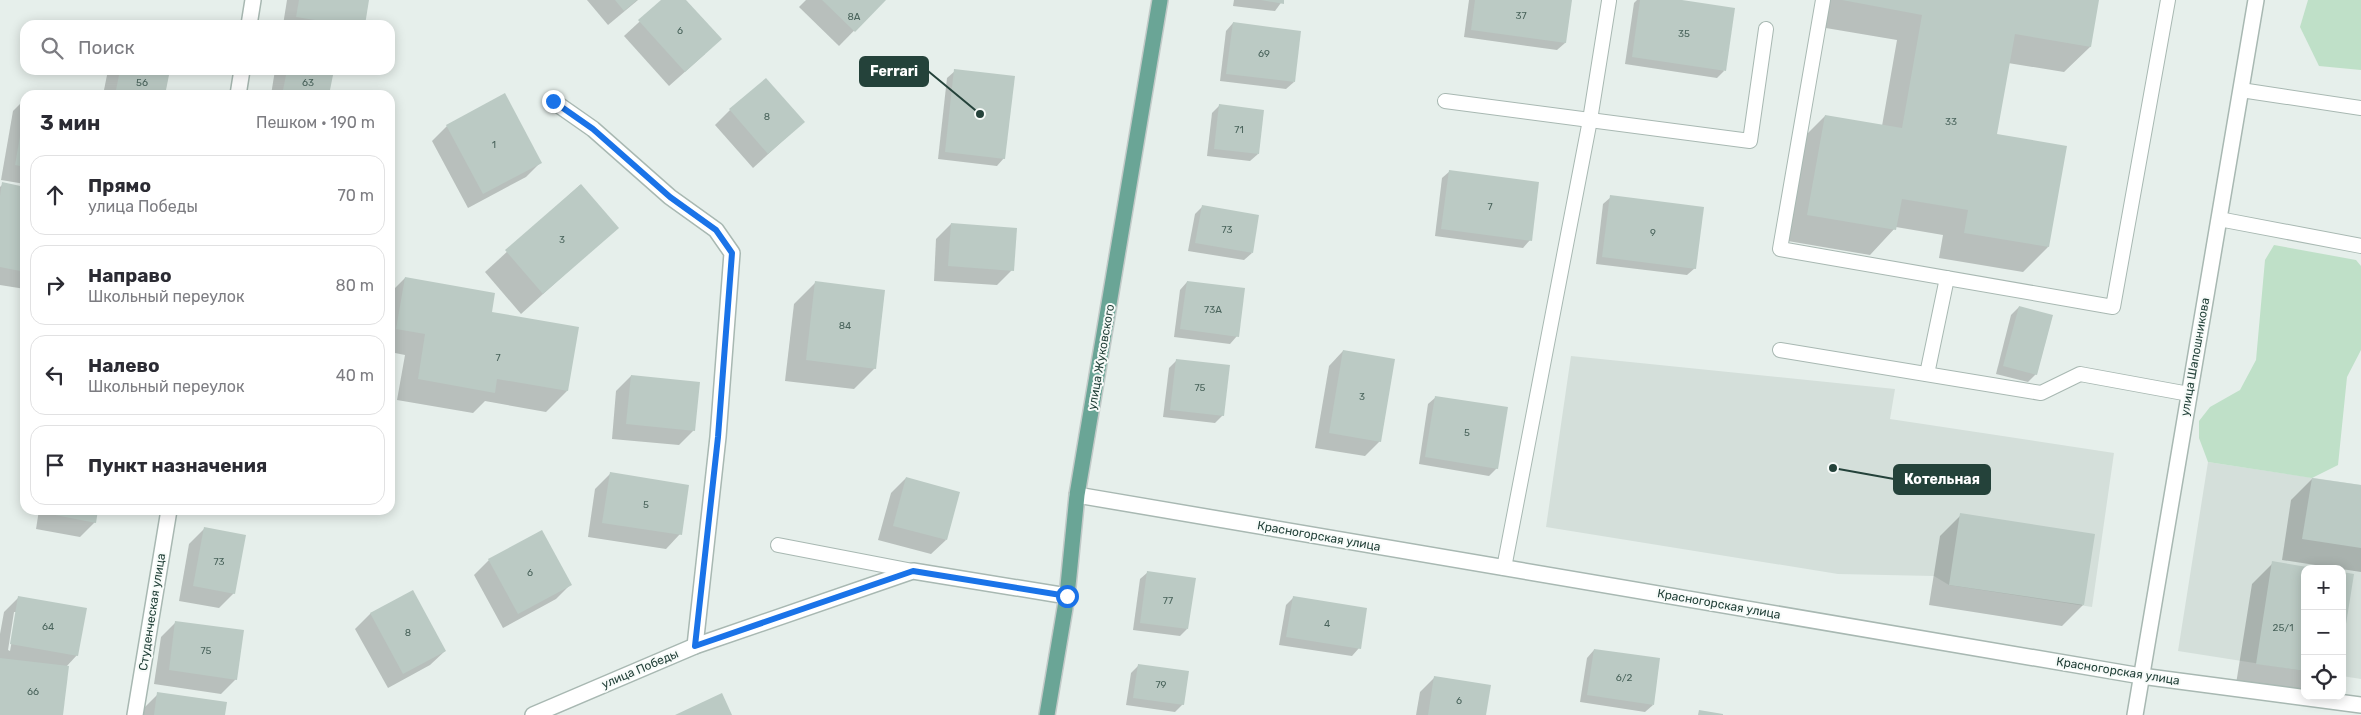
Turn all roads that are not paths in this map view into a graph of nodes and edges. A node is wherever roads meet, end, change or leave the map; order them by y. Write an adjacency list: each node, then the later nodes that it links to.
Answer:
1 (253, 0): 7 (street)
2 (1160, 0): 22 (main road, улица Жуковского)
3 (1823, 0): 18 (lane)
4 (2168, 0): 18 (lane)
5 (2256, 0): 11 (street, улица Шапошникова)
6 (1609, 1): 15 (lane)
7 (250, 20)
8 (1766, 28): 15 (lane)
9 (241, 75): 10 (street)
10 (239, 90)
11 (2241, 90): 14 (lane); 16 (street, улица Шапошникова)
12 (553, 101): 28 (street)
13 (1444, 101): 15 (lane)
14 (2361, 108)
15 (1590, 120): 25 (lane)
16 (2219, 219): 17 (lane); 21 (street, улица Шапошникова)
17 (2361, 246)
18 (1947, 278): 20 (lane)
19 (1780, 350): 20 (lane)
20 (1927, 374): 21 (lane)
21 (2189, 394): 29 (street, улица Шапошникова)
22 (1077, 495): 25 (street, Красногорская улица); 27 (main road, улица Жуковского)
23 (168, 515): 31 (street, Студенческая улица)
24 (778, 546): 26 (lane)
25 (1504, 568): 29 (street, Красногорская улица)
26 (913, 571): 27 (street, улица Победы); 28 (street, улица Победы)
27 (1067, 596): 33 (main road, улица Жуковского)
28 (695, 646): 32 (street, улица Победы)
29 (2141, 676): 30 (street, Красногорская улица); 34 (street, улица Шапошникова)
30 (2361, 705)
31 (135, 715)
32 (533, 715)
33 (1047, 715)
34 (2135, 715)

